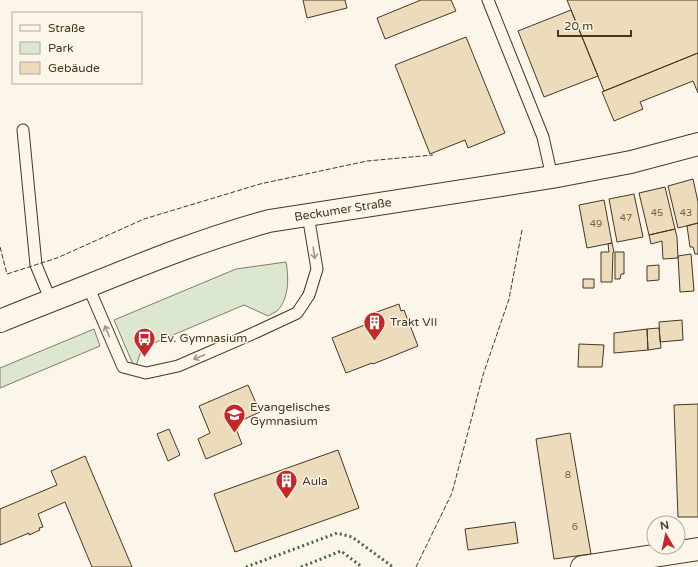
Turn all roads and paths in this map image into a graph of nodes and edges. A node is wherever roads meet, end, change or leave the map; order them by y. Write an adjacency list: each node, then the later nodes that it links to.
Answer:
1 (488, 0): 4 (lane)
2 (23, 130): 7 (lane)
3 (698, 144): 4 (main road, Beckumer Straße)
4 (552, 177): 5 (main road, Beckumer Straße)
5 (308, 215): 6 (main road, Beckumer Straße); 6 (lane, one-way to 6)
6 (88, 286): 7 (main road, Beckumer Straße)
7 (51, 301): 8 (main road, Beckumer Straße)
8 (0, 322)
9 (698, 550): 10 (main road)
10 (582, 567)

